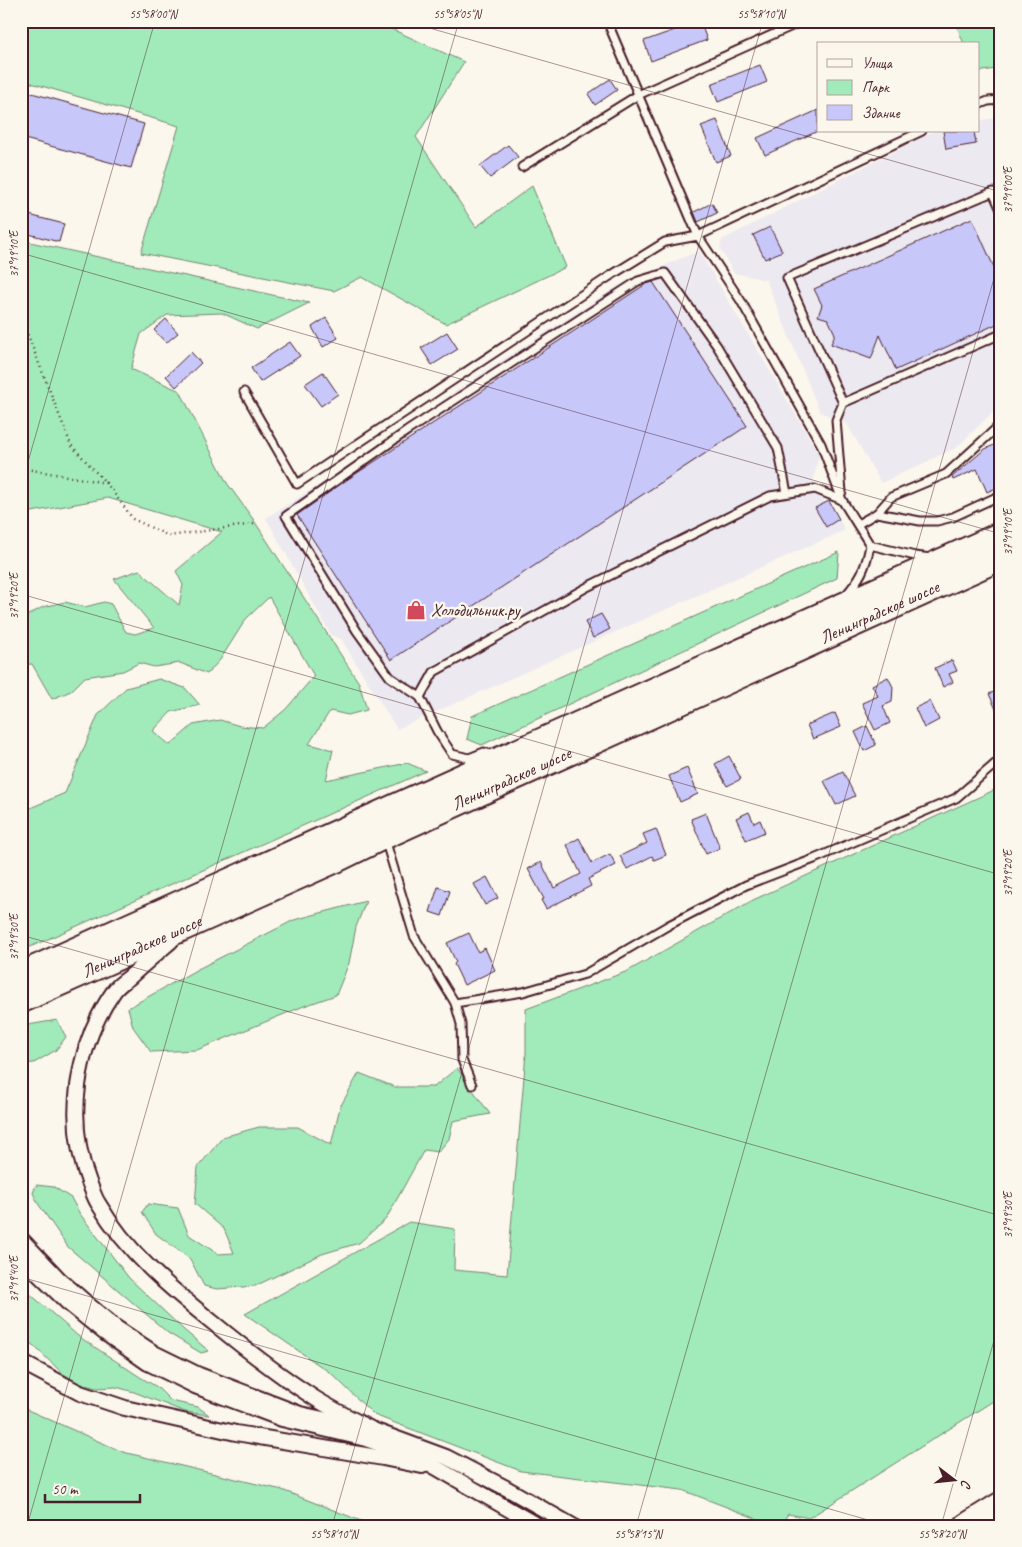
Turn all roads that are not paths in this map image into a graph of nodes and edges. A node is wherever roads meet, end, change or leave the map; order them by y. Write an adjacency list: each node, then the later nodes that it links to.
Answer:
1 (607, 21): 3 (lane)
2 (803, 21): 3 (lane)
3 (638, 94): 7 (lane); 9 (lane)
4 (1001, 100): 5 (lane)
5 (980, 104)
6 (920, 132): 9 (lane)
7 (522, 167)
8 (1001, 210): 12 (lane)
9 (698, 236): 11 (lane); 16 (lane)
10 (1001, 334): 12 (lane)
11 (244, 392)
12 (843, 403): 16 (lane)
13 (1001, 424): 17 (lane)
14 (787, 493): 16 (lane); 24 (lane); 24 (lane)
15 (1001, 495): 17 (lane)
16 (842, 500): 18 (lane)
17 (877, 513): 18 (lane)
18 (858, 524): 20 (lane)
19 (1001, 535): 22 (highway, Ленинградское шоссе)
20 (870, 545): 22 (lane); 23 (lane)
21 (1001, 557): 27 (highway, Ленинградское шоссе)
22 (948, 559): 23 (highway, Ленинградское шоссе)
23 (830, 613): 25 (highway, Ленинградское шоссе)
24 (420, 697): 25 (lane)
25 (504, 759): 29 (highway, Ленинградское шоссе)
26 (1001, 761): 31 (lane)
27 (384, 836): 28 (highway, Ленинградское шоссе); 31 (lane)
28 (189, 925): 30 (highway, Ленинградское шоссе); 36 (street)
29 (21, 975)
30 (21, 1000)
31 (455, 1003): 32 (lane)
32 (472, 1085)
33 (21, 1239): 36 (street)
34 (21, 1256): 37 (street)
35 (21, 1362): 37 (street)
36 (373, 1430): 40 (street)
37 (452, 1477): 39 (street)
38 (1001, 1505): 41 (highway)
39 (538, 1526)
40 (573, 1526)
41 (966, 1526)

